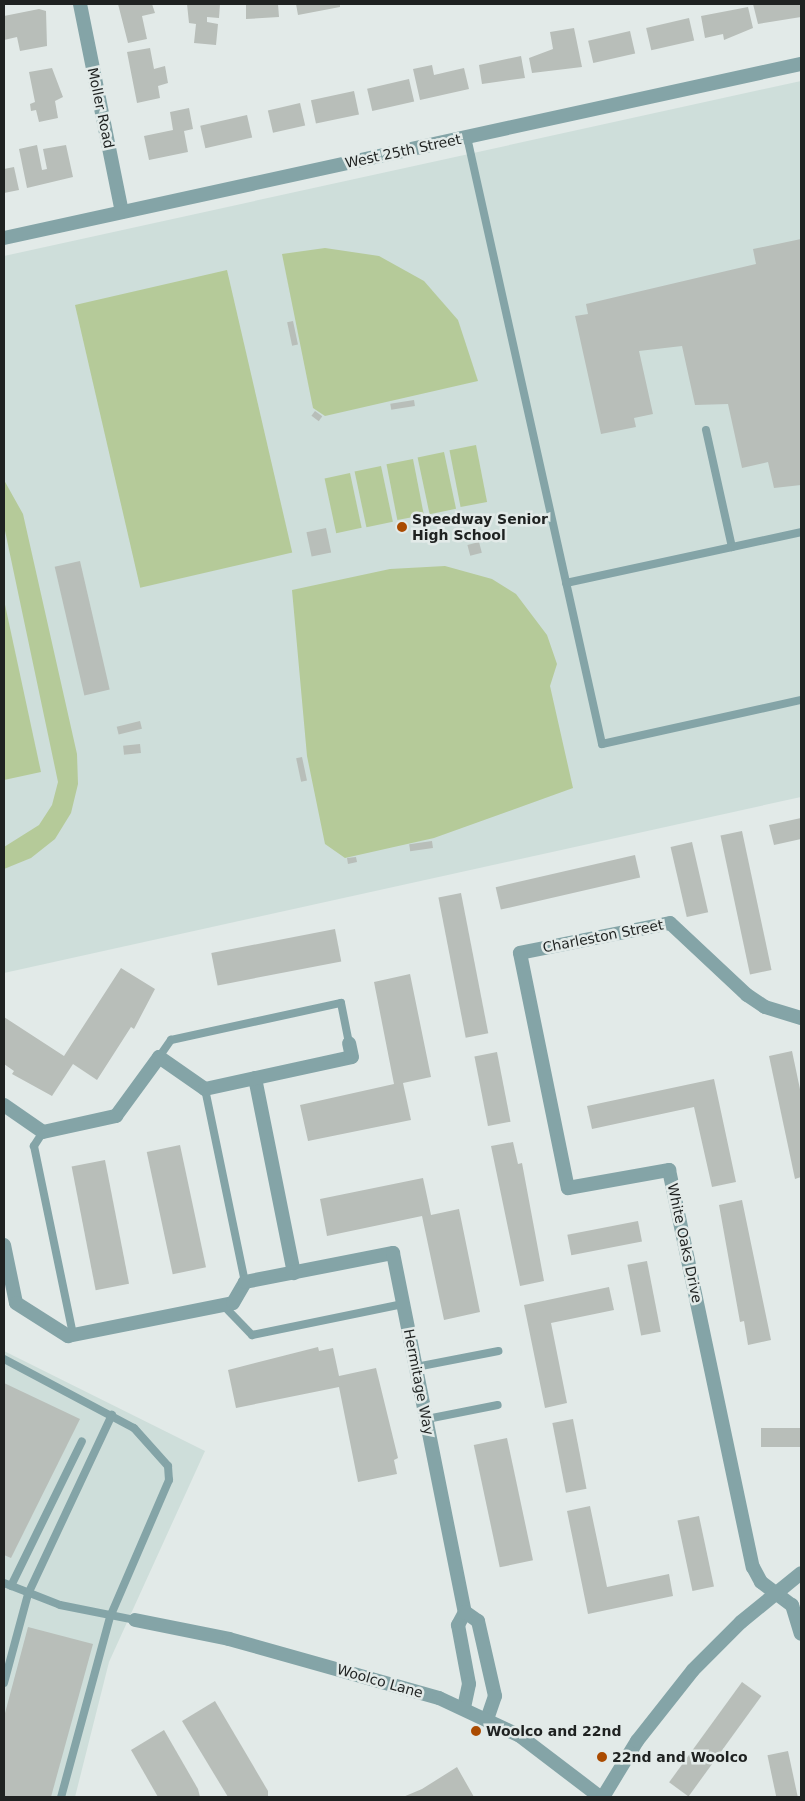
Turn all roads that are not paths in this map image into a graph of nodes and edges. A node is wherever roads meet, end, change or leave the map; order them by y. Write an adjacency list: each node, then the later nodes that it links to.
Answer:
1 (80, 4): 4 (street, Moller Road)
2 (801, 64): 3 (street, West 25th Street)
3 (466, 137): 4 (street, West 25th Street); 9 (lane)
4 (122, 212): 5 (street, West 25th Street)
5 (4, 238)
6 (706, 430): 8 (lane)
7 (801, 532): 8 (lane)
8 (732, 547): 9 (lane)
9 (566, 583): 10 (lane)
10 (801, 700)
11 (520, 953): 12 (street, Charleston Street); 34 (street, White Oaks Drive)
12 (801, 1018)
13 (349, 1043): 14 (lane); 15 (street)
14 (159, 1057): 16 (street); 18 (street)
15 (254, 1078): 16 (street); 20 (street)
16 (205, 1088): 21 (lane)
17 (4, 1105): 18 (street)
18 (43, 1132): 24 (lane)
19 (4, 1245): 24 (street)
20 (294, 1274): 21 (street, Hermitage Way); 22 (street, Hermitage Way)
21 (245, 1282): 23 (street)
22 (404, 1304): 23 (lane); 27 (street, Hermitage Way)
23 (223, 1305): 24 (street)
24 (73, 1335)
25 (498, 1351): 27 (lane)
26 (4, 1359): 29 (lane)
27 (416, 1367): 30 (street, Hermitage Way)
28 (498, 1405): 30 (lane)
29 (112, 1415): 35 (lane); 37 (lane)
30 (427, 1419): 36 (street, Hermitage Way)
31 (82, 1441): 33 (lane)
32 (801, 1573): 34 (street)
33 (7, 1584): 35 (lane)
34 (776, 1592): 39 (street, White Oaks Drive); 44 (street)
35 (28, 1594): 37 (lane); 40 (lane)
36 (465, 1612): 41 (street, Hermitage Way); 42 (street, Hermitage Way)
37 (110, 1617): 38 (lane); 43 (lane)
38 (135, 1620): 41 (street, Woolco Lane)
39 (801, 1634)
40 (4, 1683)
41 (464, 1708): 42 (street, Woolco Lane)
42 (487, 1719): 44 (street, Woolco Lane)
43 (61, 1797)
44 (601, 1797)

